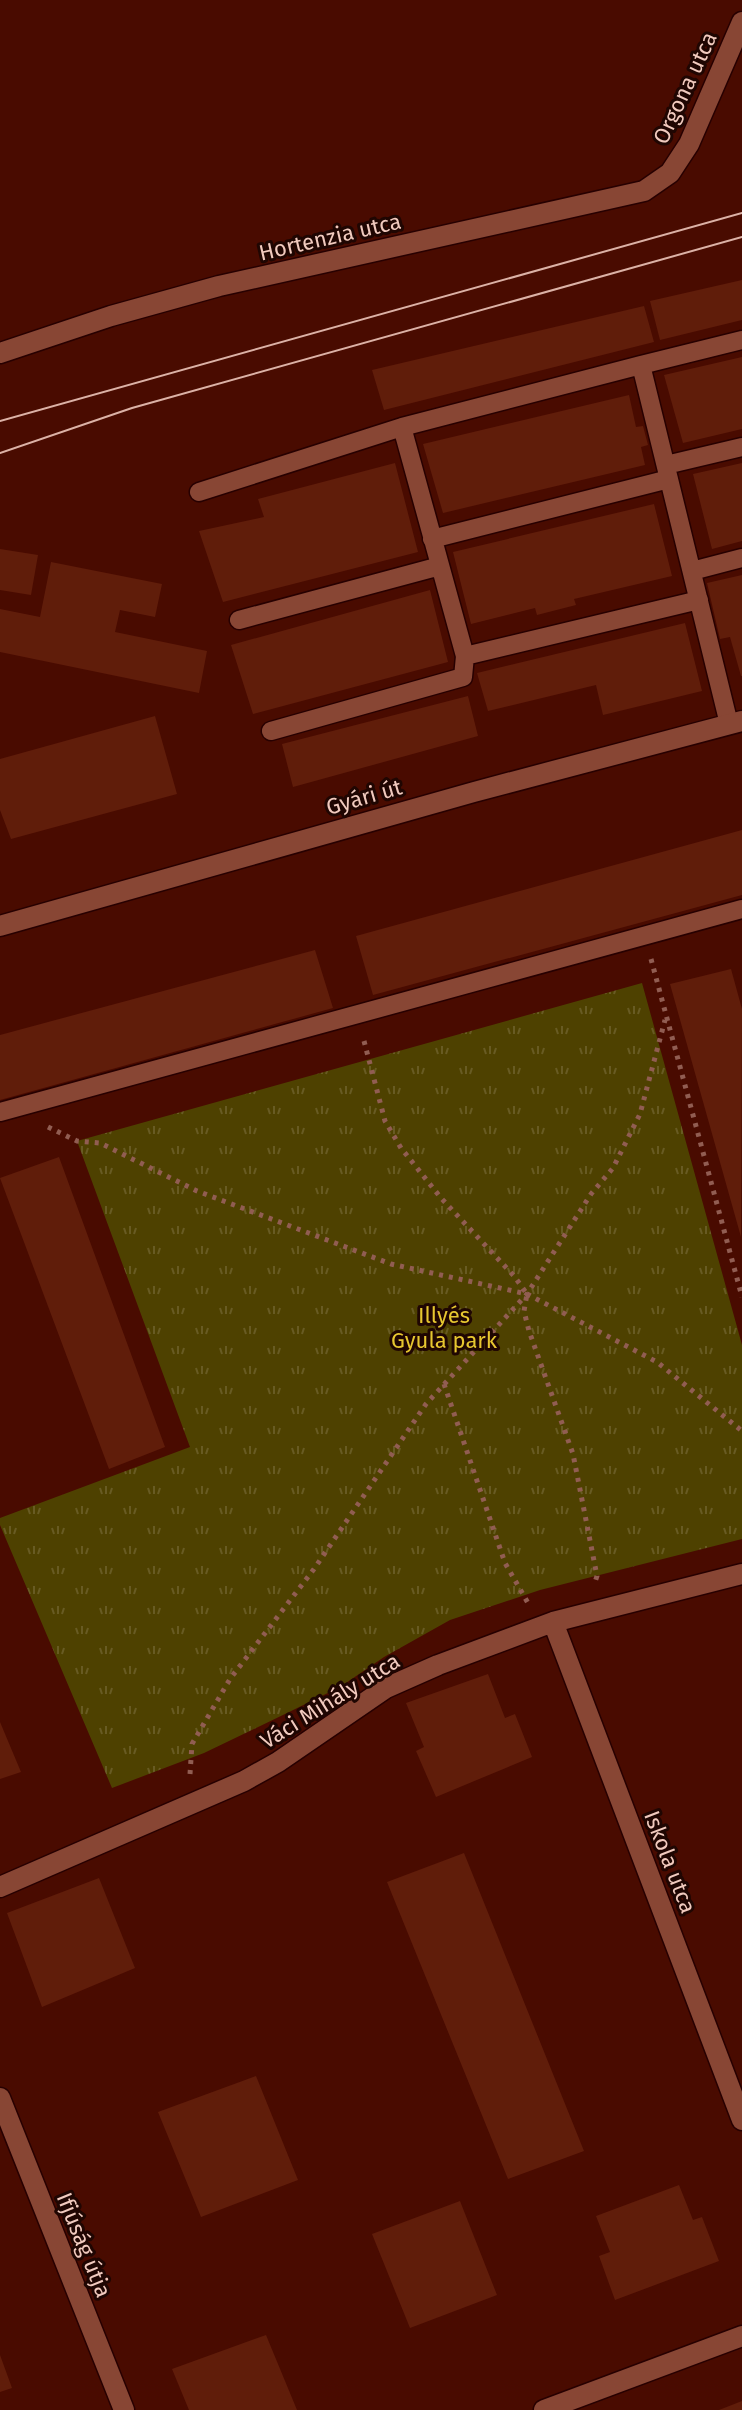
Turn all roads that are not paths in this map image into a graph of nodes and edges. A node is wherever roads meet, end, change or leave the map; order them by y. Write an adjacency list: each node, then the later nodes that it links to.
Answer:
1 (742, 22): 2 (street, Orgona utca)
2 (670, 173): 4 (street, Hortenzia utca)
3 (742, 340): 5 (lane)
4 (0, 353)
5 (641, 365): 6 (lane); 8 (lane)
6 (402, 427): 9 (lane); 10 (lane)
7 (742, 447): 8 (lane)
8 (667, 472): 10 (lane); 13 (lane)
9 (199, 492)
10 (432, 539): 12 (lane)
11 (742, 558): 13 (lane)
12 (440, 566): 15 (lane); 16 (lane)
13 (692, 571): 14 (lane)
14 (699, 600): 16 (lane); 17 (lane)
15 (239, 620)
16 (465, 656): 18 (lane)
17 (736, 723): 20 (street, Gyári út)
18 (271, 731)
19 (742, 909): 21 (lane)
20 (0, 926)
21 (5, 1110)
22 (742, 1574): 23 (street, Váci Mihály utca)
23 (553, 1622): 24 (street, Váci Mihály utca); 26 (street, Iskola utca)
24 (0, 1887)
25 (0, 2098): 28 (street, Ifjúság útja)
26 (742, 2120)
27 (742, 2336): 29 (street)
28 (124, 2410)
29 (544, 2410)

